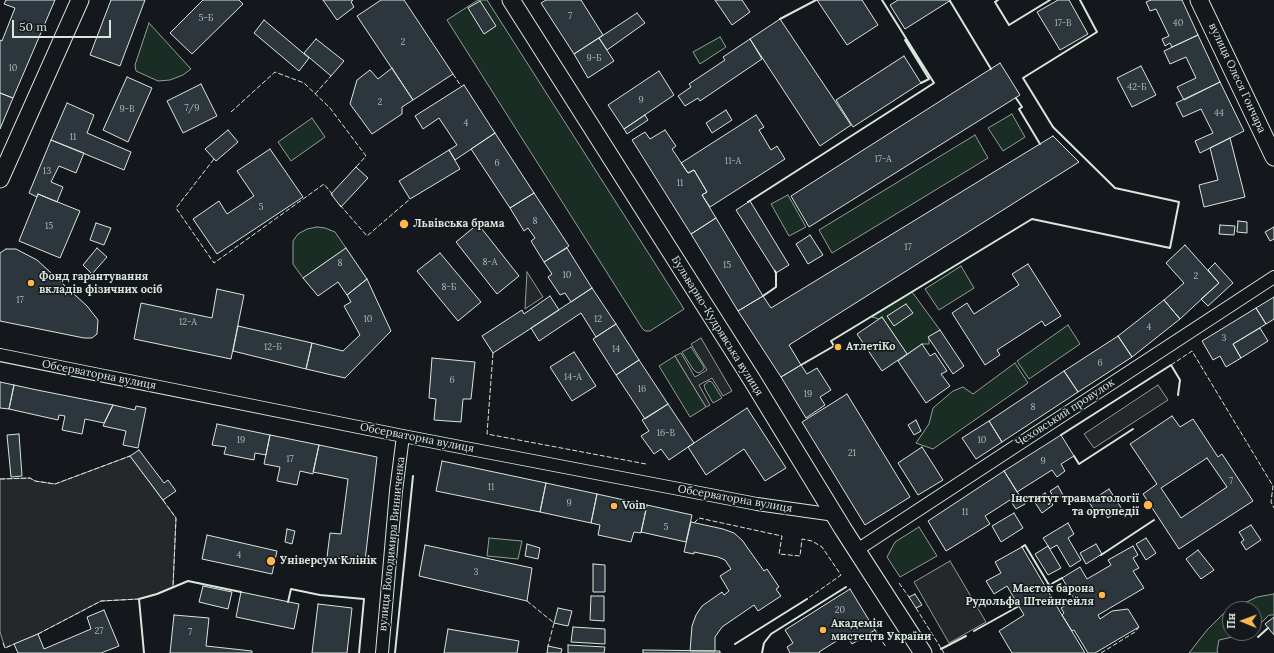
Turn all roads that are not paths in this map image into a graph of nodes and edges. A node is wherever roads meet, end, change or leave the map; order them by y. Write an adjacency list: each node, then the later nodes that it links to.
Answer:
1 (80, 0): 5 (main road)
2 (511, 0): 9 (main road, Бульварно-Кудрявська вулиця)
3 (1200, 0): 4 (main road, вулиця Олеся Гончара)
4 (1274, 157)
5 (0, 179)
6 (1274, 277): 10 (street, Чеховський провулок)
7 (0, 355): 8 (street, Обсерваторна вулиця)
8 (403, 436): 9 (street, Обсерваторна вулиця); 11 (street, вулиця Володимира Винниченка)
9 (835, 516): 10 (main road, Бульварно-Кудрявська вулиця)
10 (857, 550): 12 (main road, Бульварно-Кудрявська вулиця)
11 (382, 653)
12 (923, 653)

